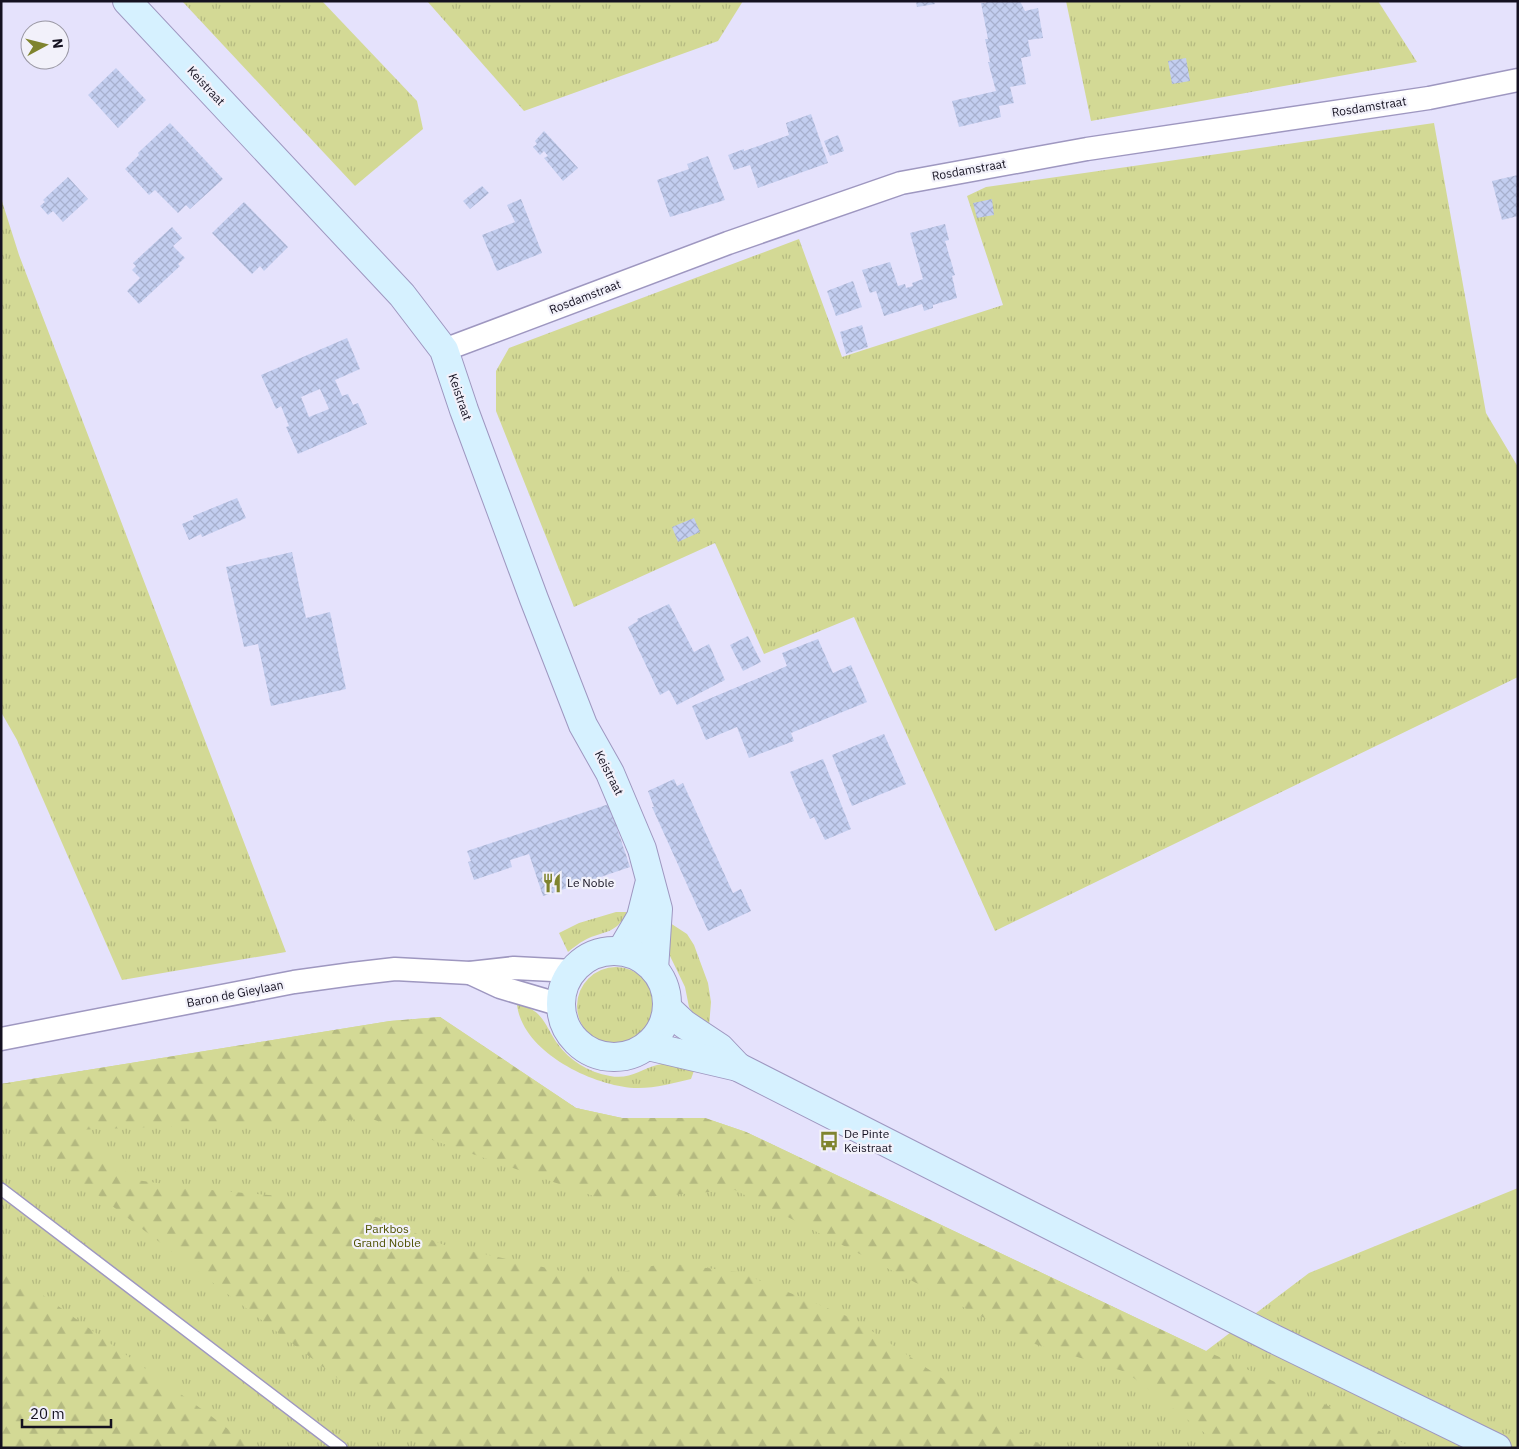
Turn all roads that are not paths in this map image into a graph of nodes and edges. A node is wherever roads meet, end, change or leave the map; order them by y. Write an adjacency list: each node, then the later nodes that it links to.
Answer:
1 (127, 1): 3 (street, Keistraat)
2 (1518, 80): 3 (street, Rosdamstraat)
3 (444, 350): 4 (street, Keistraat)
4 (650, 881): 5 (street, Keistraat); 6 (street, Keistraat)
5 (621, 952): 6 (street); 7 (street)
6 (654, 968): 10 (street)
7 (573, 971): 8 (street, Baron de Gieylaan); 9 (street)
8 (470, 973): 9 (street, Baron de Gieylaan); 11 (street, Baron de Gieylaan)
9 (561, 1005): 12 (street)
10 (668, 1009): 12 (street); 13 (street)
11 (1, 1039)
12 (648, 1046): 13 (street)
13 (738, 1067): 16 (street)
14 (1, 1189): 15 (lane)
15 (341, 1448)
16 (1497, 1448)

